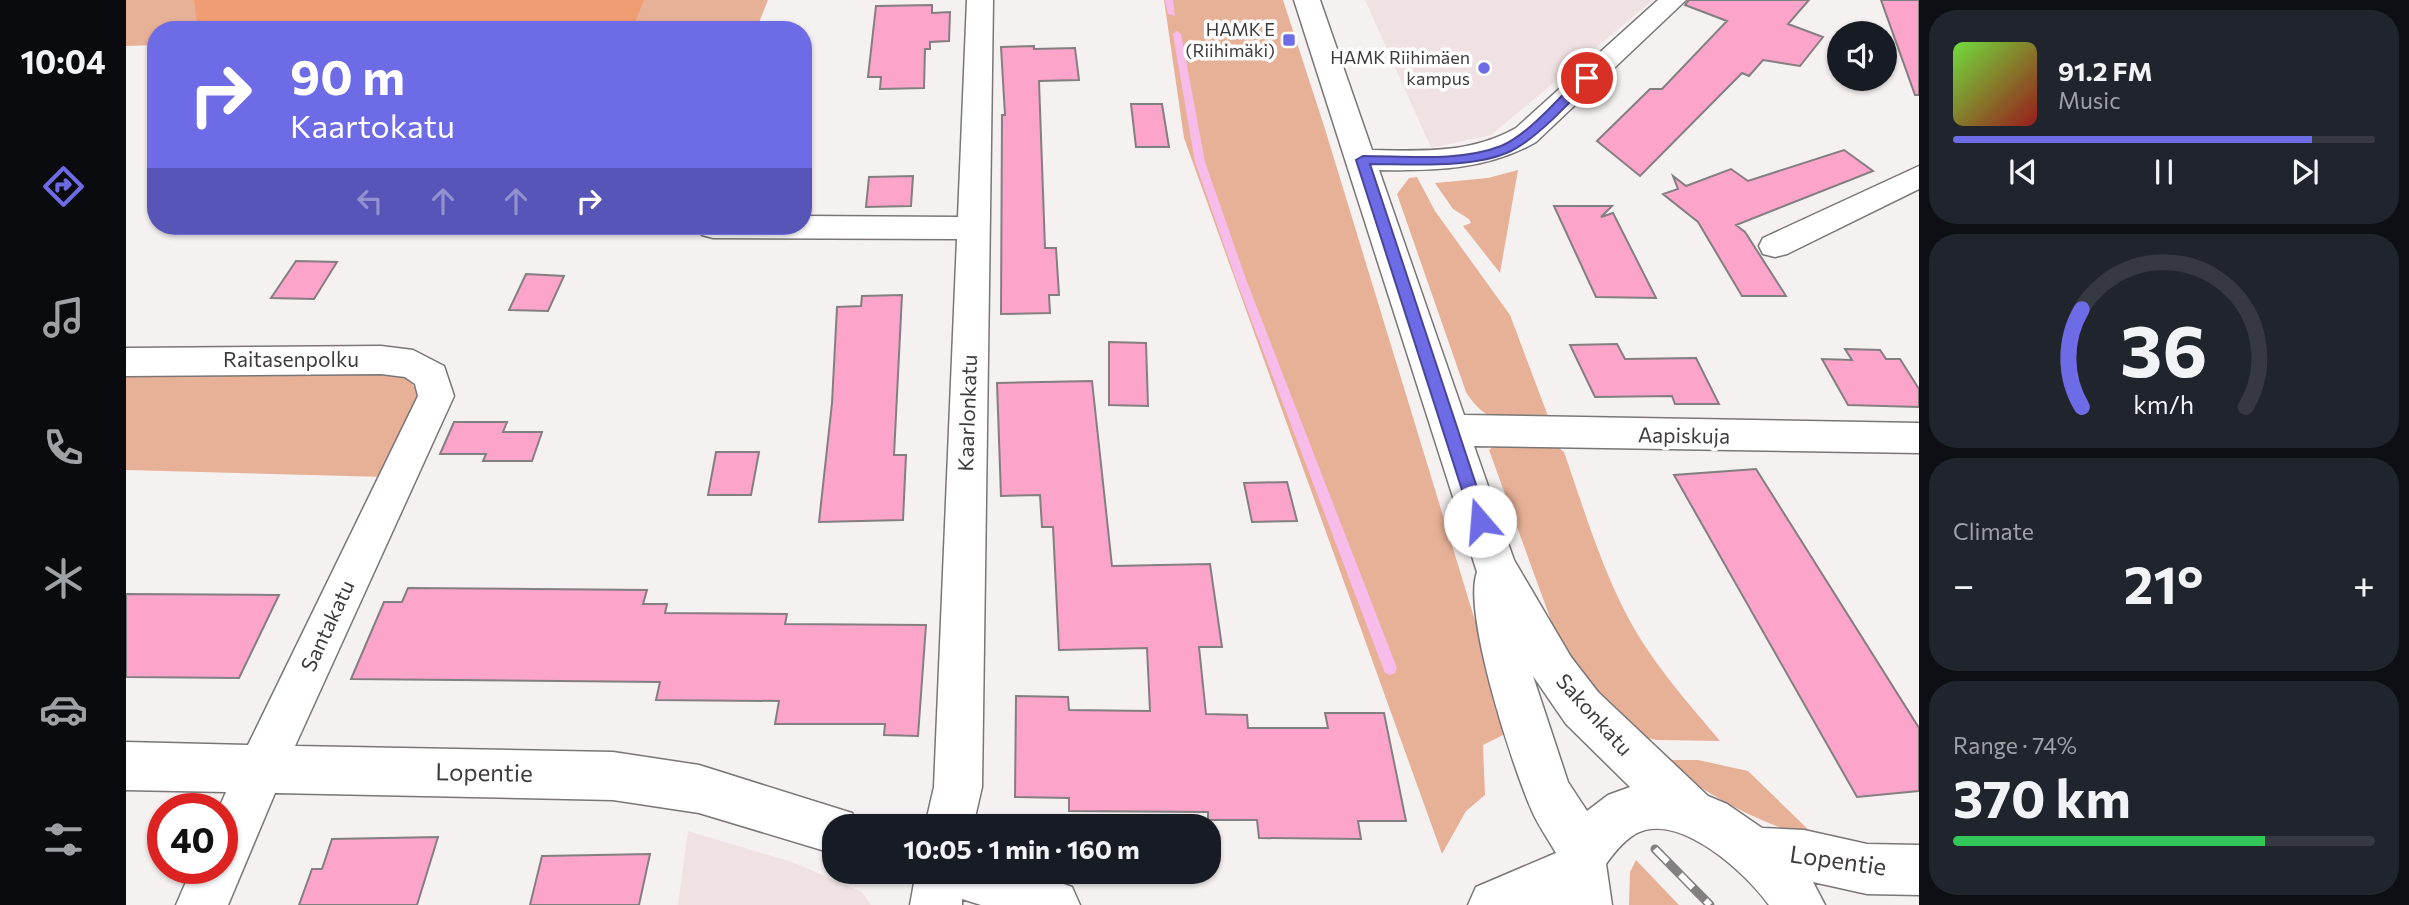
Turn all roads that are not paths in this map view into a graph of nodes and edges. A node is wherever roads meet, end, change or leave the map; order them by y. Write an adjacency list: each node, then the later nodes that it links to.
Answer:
1 (980, 0): 7 (street, Kaarlonkatu)
2 (1307, 0): 4 (street, Sakonkatu)
3 (1672, 0): 4 (street)
4 (1363, 160): 11 (street, Sakonkatu)
5 (1919, 176): 8 (street)
6 (812, 227): 7 (street)
7 (974, 228): 17 (street, Kaarlonkatu)
8 (1775, 246)
9 (126, 362): 10 (street, Raitasenpolku)
10 (436, 396): 15 (street, Santakatu)
11 (1450, 430): 12 (street, Aapiskuja); 13 (street, Sakonkatu)
12 (1919, 438)
13 (1495, 566): 16 (street, Sakonkatu); 22 (street, Sakonkatu)
14 (126, 766): 15 (street, Lopentie)
15 (263, 767): 18 (street, Santakatu); 19 (street, Lopentie)
16 (1690, 812): 20 (street); 22 (street)
17 (952, 814)
18 (238, 822)
19 (822, 826)
20 (1757, 852): 21 (street, Lopentie); 30 (street)
21 (1919, 870)
22 (1583, 875): 29 (street)
23 (211, 884): 26 (street)
24 (939, 884): 27 (street)
25 (993, 884): 28 (street)
26 (202, 905)
27 (936, 905)
28 (1054, 905)
29 (1494, 905)
30 (1799, 905)

